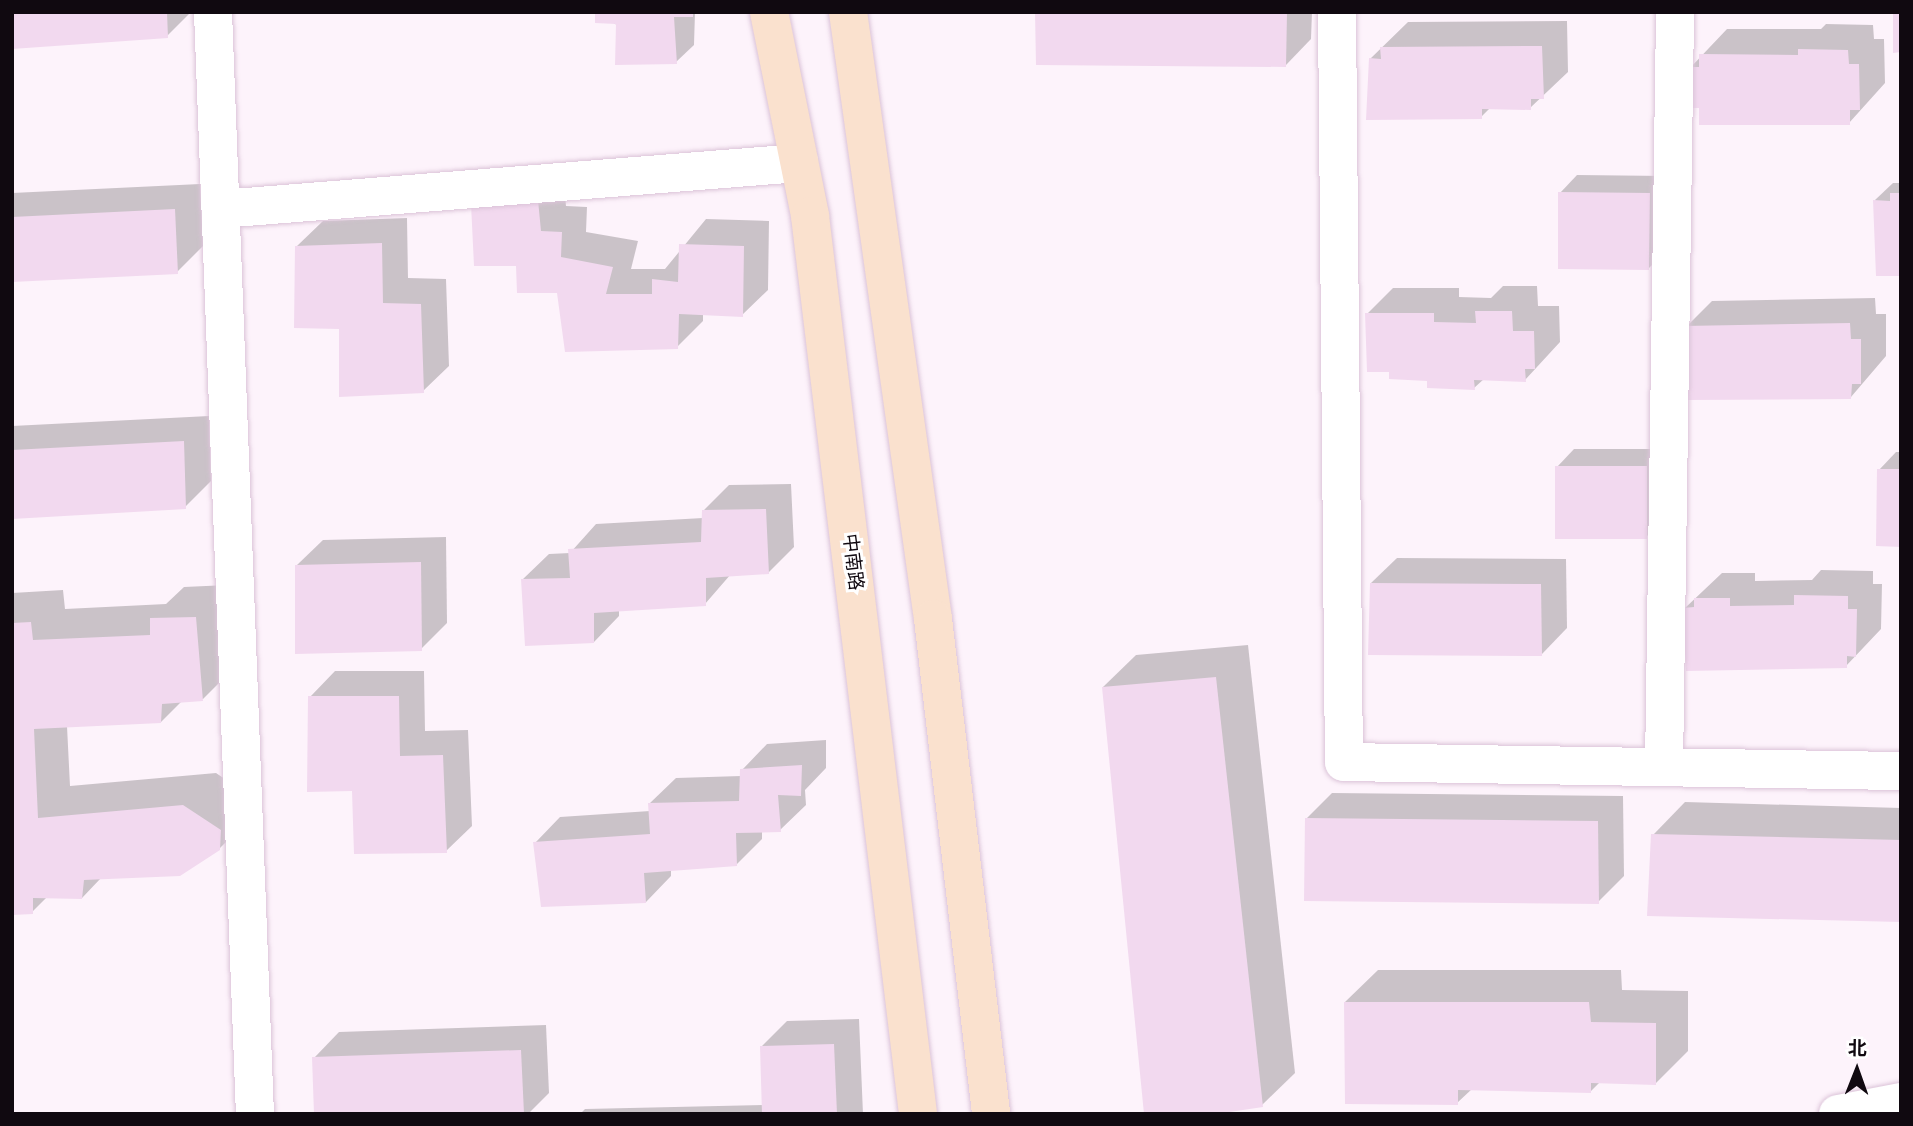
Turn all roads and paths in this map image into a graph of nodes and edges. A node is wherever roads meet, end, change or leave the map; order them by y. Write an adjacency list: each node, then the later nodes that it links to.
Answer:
1 (213, 12): 7 (street)
2 (769, 12): 6 (main road, 中南路)
3 (848, 12): 13 (main road)
4 (1337, 12): 8 (street)
5 (1675, 12): 8 (street)
6 (799, 163): 7 (street); 12 (main road, 中南路)
7 (220, 209): 11 (street)
8 (1664, 766): 9 (street)
9 (1901, 771)
10 (1901, 1102): 14 (street)
11 (255, 1114)
12 (918, 1114)
13 (991, 1114)
14 (1838, 1114)

